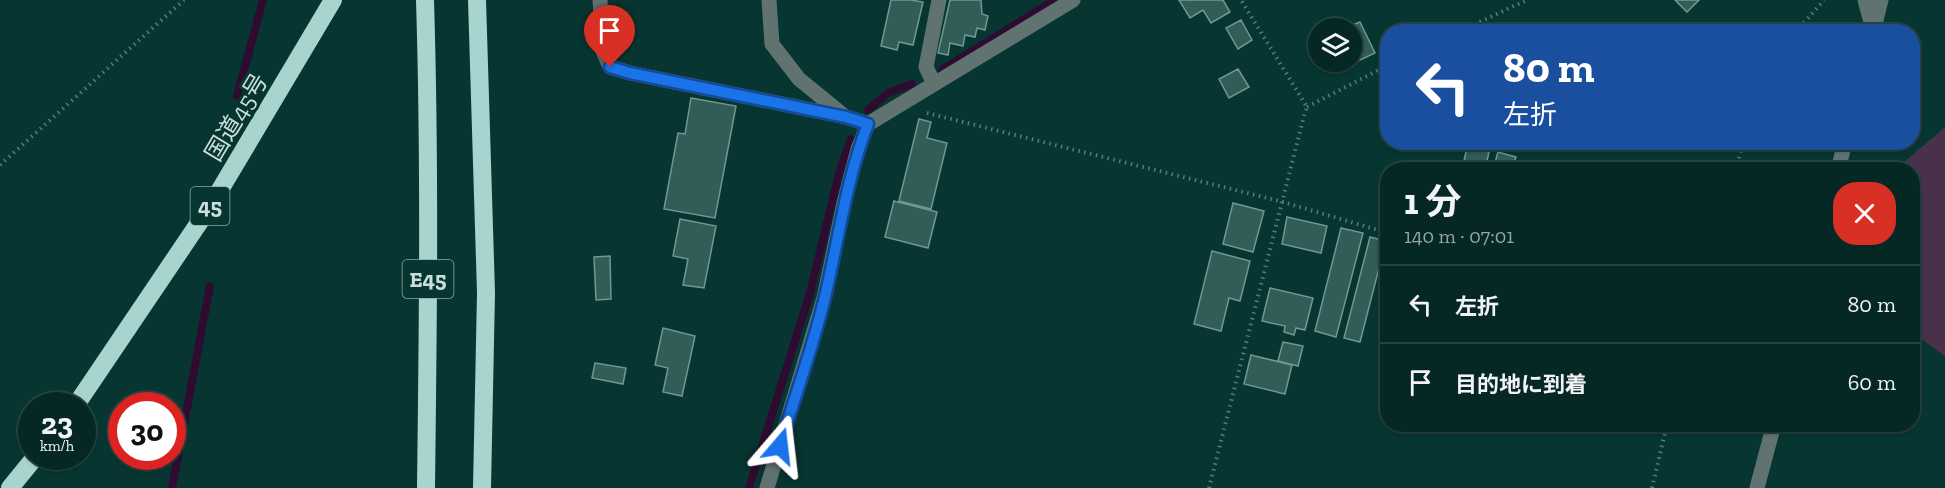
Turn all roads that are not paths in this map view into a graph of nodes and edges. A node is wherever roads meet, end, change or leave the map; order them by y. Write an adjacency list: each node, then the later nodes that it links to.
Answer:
1 (333, 0): 15 (highway, 国道45号 / 45)
2 (425, 0): 19 (highway, E45)
3 (477, 0): 20 (highway, E45)
4 (600, 0): 13 (street)
5 (769, 0): 13 (street)
6 (939, 0): 12 (street)
7 (1073, 0): 12 (street)
8 (1864, 0): 10 (street)
9 (1881, 0): 11 (street)
10 (1871, 24)
11 (1875, 24)
12 (934, 84): 14 (street)
13 (846, 117): 14 (street)
14 (868, 124): 21 (street)
15 (85, 392)
16 (1772, 432): 22 (street)
17 (25, 470): 18 (highway)
18 (10, 488)
19 (426, 488)
20 (482, 488)
21 (767, 488)
22 (1757, 488)

